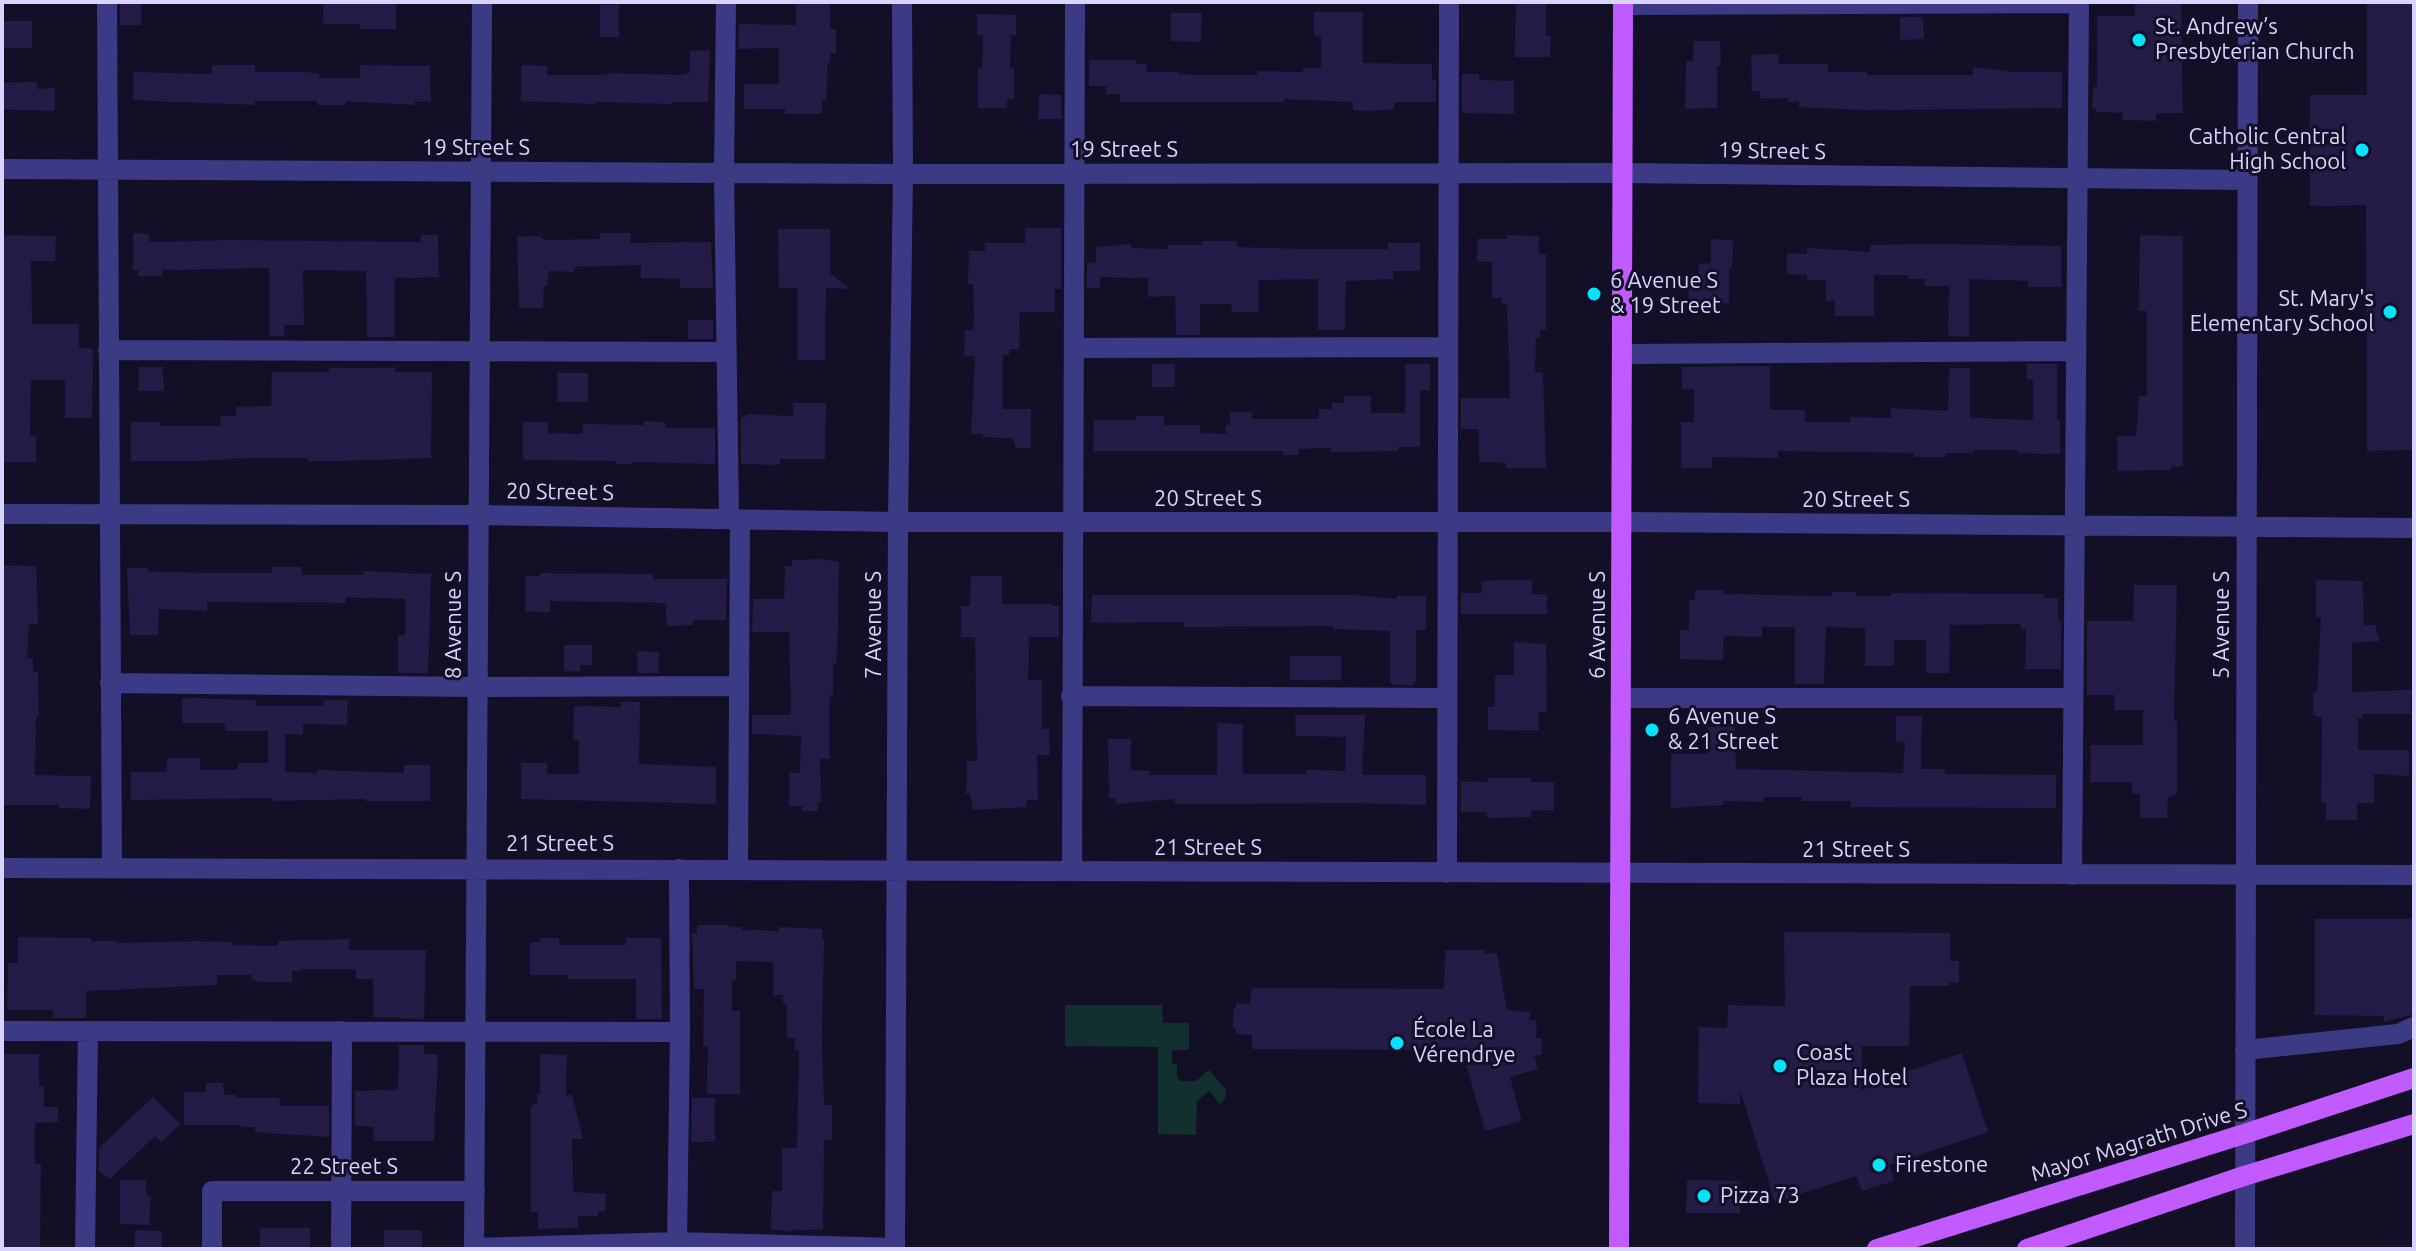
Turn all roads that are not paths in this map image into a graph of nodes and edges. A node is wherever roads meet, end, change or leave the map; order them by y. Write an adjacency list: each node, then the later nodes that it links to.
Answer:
1 (107, 2): 11 (street)
2 (482, 2): 12 (street, 8 Avenue S)
3 (726, 2): 13 (street)
4 (902, 2): 15 (street, 7 Avenue S)
5 (1075, 2): 16 (street)
6 (1449, 2): 17 (street)
7 (2079, 2): 9 (street); 18 (street)
8 (2248, 2): 19 (street, 5 Avenue S)
9 (1623, 3): 14 (main road, 6 Avenue S)
10 (2, 169): 11 (street, 19 Street S)
11 (108, 170): 12 (street, 19 Street S); 22 (street)
12 (482, 172): 13 (street, 19 Street S); 23 (street, 8 Avenue S)
13 (724, 173): 15 (street, 19 Street S); 25 (street)
14 (1622, 173): 17 (street, 19 Street S); 18 (street, 19 Street S); 26 (main road, 6 Avenue S)
15 (903, 174): 16 (street, 19 Street S); 31 (street, 7 Avenue S)
16 (1075, 174): 17 (street, 19 Street S); 21 (street)
17 (1448, 174): 20 (street)
18 (2078, 178): 19 (street, 19 Street S); 24 (street)
19 (2246, 180): 36 (street, 5 Avenue S)
20 (1448, 347): 21 (street); 34 (street)
21 (1074, 348): 32 (street)
22 (108, 350): 23 (street); 28 (street)
23 (480, 351): 25 (street); 29 (street, 8 Avenue S)
24 (2076, 351): 26 (street); 35 (street)
25 (727, 352): 30 (street)
26 (1623, 354): 33 (main road, 6 Avenue S)
27 (2, 514): 28 (street, 20 Street S)
28 (109, 514): 29 (street, 20 Street S); 38 (street)
29 (479, 515): 30 (street, 20 Street S); 40 (street, 8 Avenue S)
30 (734, 520): 31 (street, 20 Street S); 39 (street)
31 (898, 522): 32 (street, 20 Street S); 50 (street, 7 Avenue S)
32 (1072, 522): 34 (street, 20 Street S); 41 (street)
33 (1623, 522): 34 (street, 20 Street S); 35 (street, 20 Street S); 43 (main road, 6 Avenue S)
34 (1448, 523): 42 (street)
35 (2073, 526): 36 (street, 20 Street S); 44 (street)
36 (2246, 528): 37 (street, 20 Street S); 55 (street, 5 Avenue S)
37 (2414, 528)
38 (110, 683): 40 (street); 47 (street)
39 (739, 686): 40 (street); 49 (street)
40 (478, 687): 45 (street, 8 Avenue S)
41 (1071, 696): 42 (street); 51 (street)
42 (1447, 698): 52 (street)
43 (1621, 698): 44 (street); 53 (main road, 6 Avenue S)
44 (2072, 698): 54 (street)
45 (477, 867): 47 (street, 21 Street S); 48 (street, 21 Street S); 61 (street, 8 Avenue S)
46 (2, 868): 47 (street, 21 Street S)
47 (112, 868)
48 (679, 869): 49 (street, 21 Street S); 62 (street)
49 (738, 869): 50 (street, 21 Street S)
50 (897, 870): 51 (street, 21 Street S); 72 (street, 7 Avenue S)
51 (1072, 871): 52 (street, 21 Street S)
52 (1447, 873): 53 (street, 21 Street S)
53 (1620, 874): 54 (street, 21 Street S); 76 (main road, 6 Avenue S)
54 (2072, 875): 55 (street, 21 Street S)
55 (2246, 875): 56 (street, 21 Street S); 63 (street, 5 Avenue S)
56 (2414, 875)
57 (2414, 1027): 63 (street)
58 (2, 1031): 59 (street)
59 (88, 1031): 60 (street); 73 (street)
60 (342, 1031): 61 (street); 68 (street)
61 (476, 1031): 62 (street); 69 (street, 8 Avenue S)
62 (680, 1032): 70 (street)
63 (2245, 1050): 66 (street, 5 Avenue S)
64 (2414, 1078): 66 (main road, Mayor Magrath Drive S)
65 (2414, 1124): 67 (main road)
66 (2244, 1134): 67 (street, 5 Avenue S); 77 (main road, Mayor Magrath Drive S)
67 (2244, 1176): 78 (main road); 79 (street, 5 Avenue S)
68 (341, 1191): 69 (street, 22 Street S); 74 (street, 22 Street S); 75 (street)
69 (475, 1191): 71 (street, 8 Avenue S)
70 (677, 1242): 71 (street); 72 (street)
71 (474, 1248)
72 (895, 1248)
73 (85, 1249)
74 (212, 1249)
75 (341, 1249)
76 (1619, 1249)
77 (1877, 1249)
78 (2027, 1249)
79 (2245, 1249)

